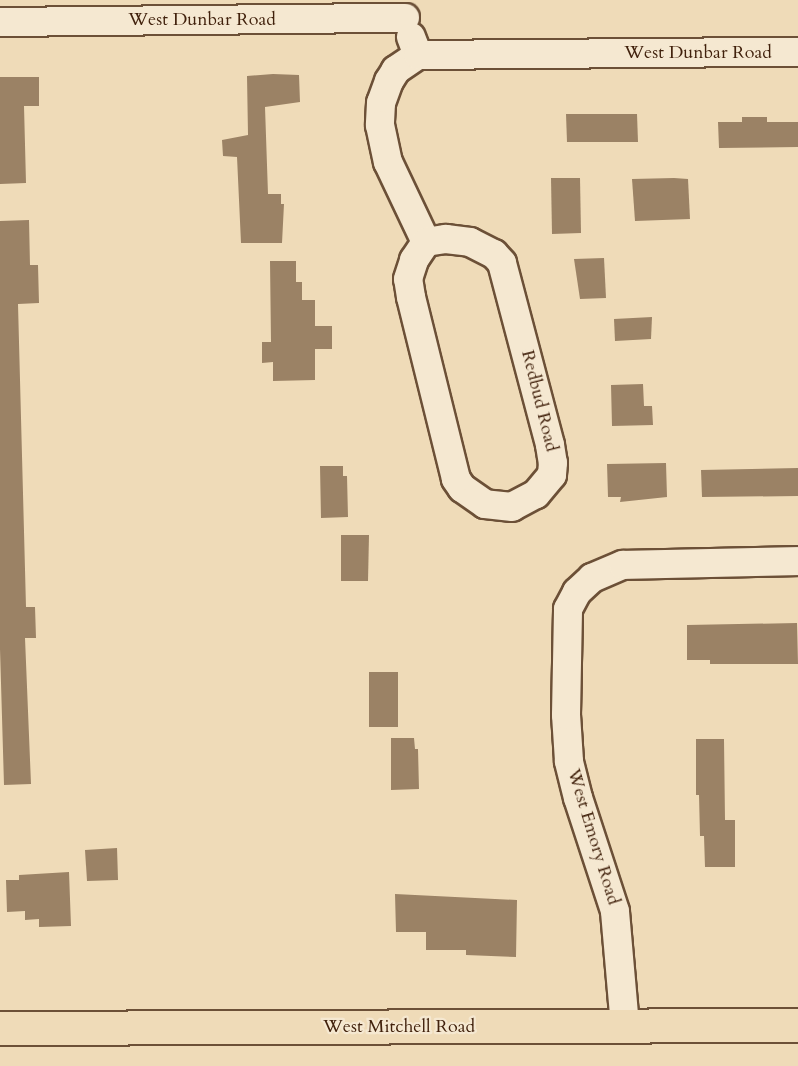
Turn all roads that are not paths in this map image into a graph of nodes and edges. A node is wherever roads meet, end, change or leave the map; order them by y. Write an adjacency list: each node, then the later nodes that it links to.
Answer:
1 (405, 9): 2 (street, West Dunbar Road); 4 (street)
2 (0, 22)
3 (798, 52): 4 (street, West Dunbar Road)
4 (418, 55): 5 (street)
5 (426, 242): 5 (street, Redbud Road)
6 (798, 561): 8 (street, West Emory Road)
7 (798, 1025): 8 (main road, West Mitchell Road)
8 (625, 1026): 9 (main road, West Mitchell Road)
9 (0, 1028)

